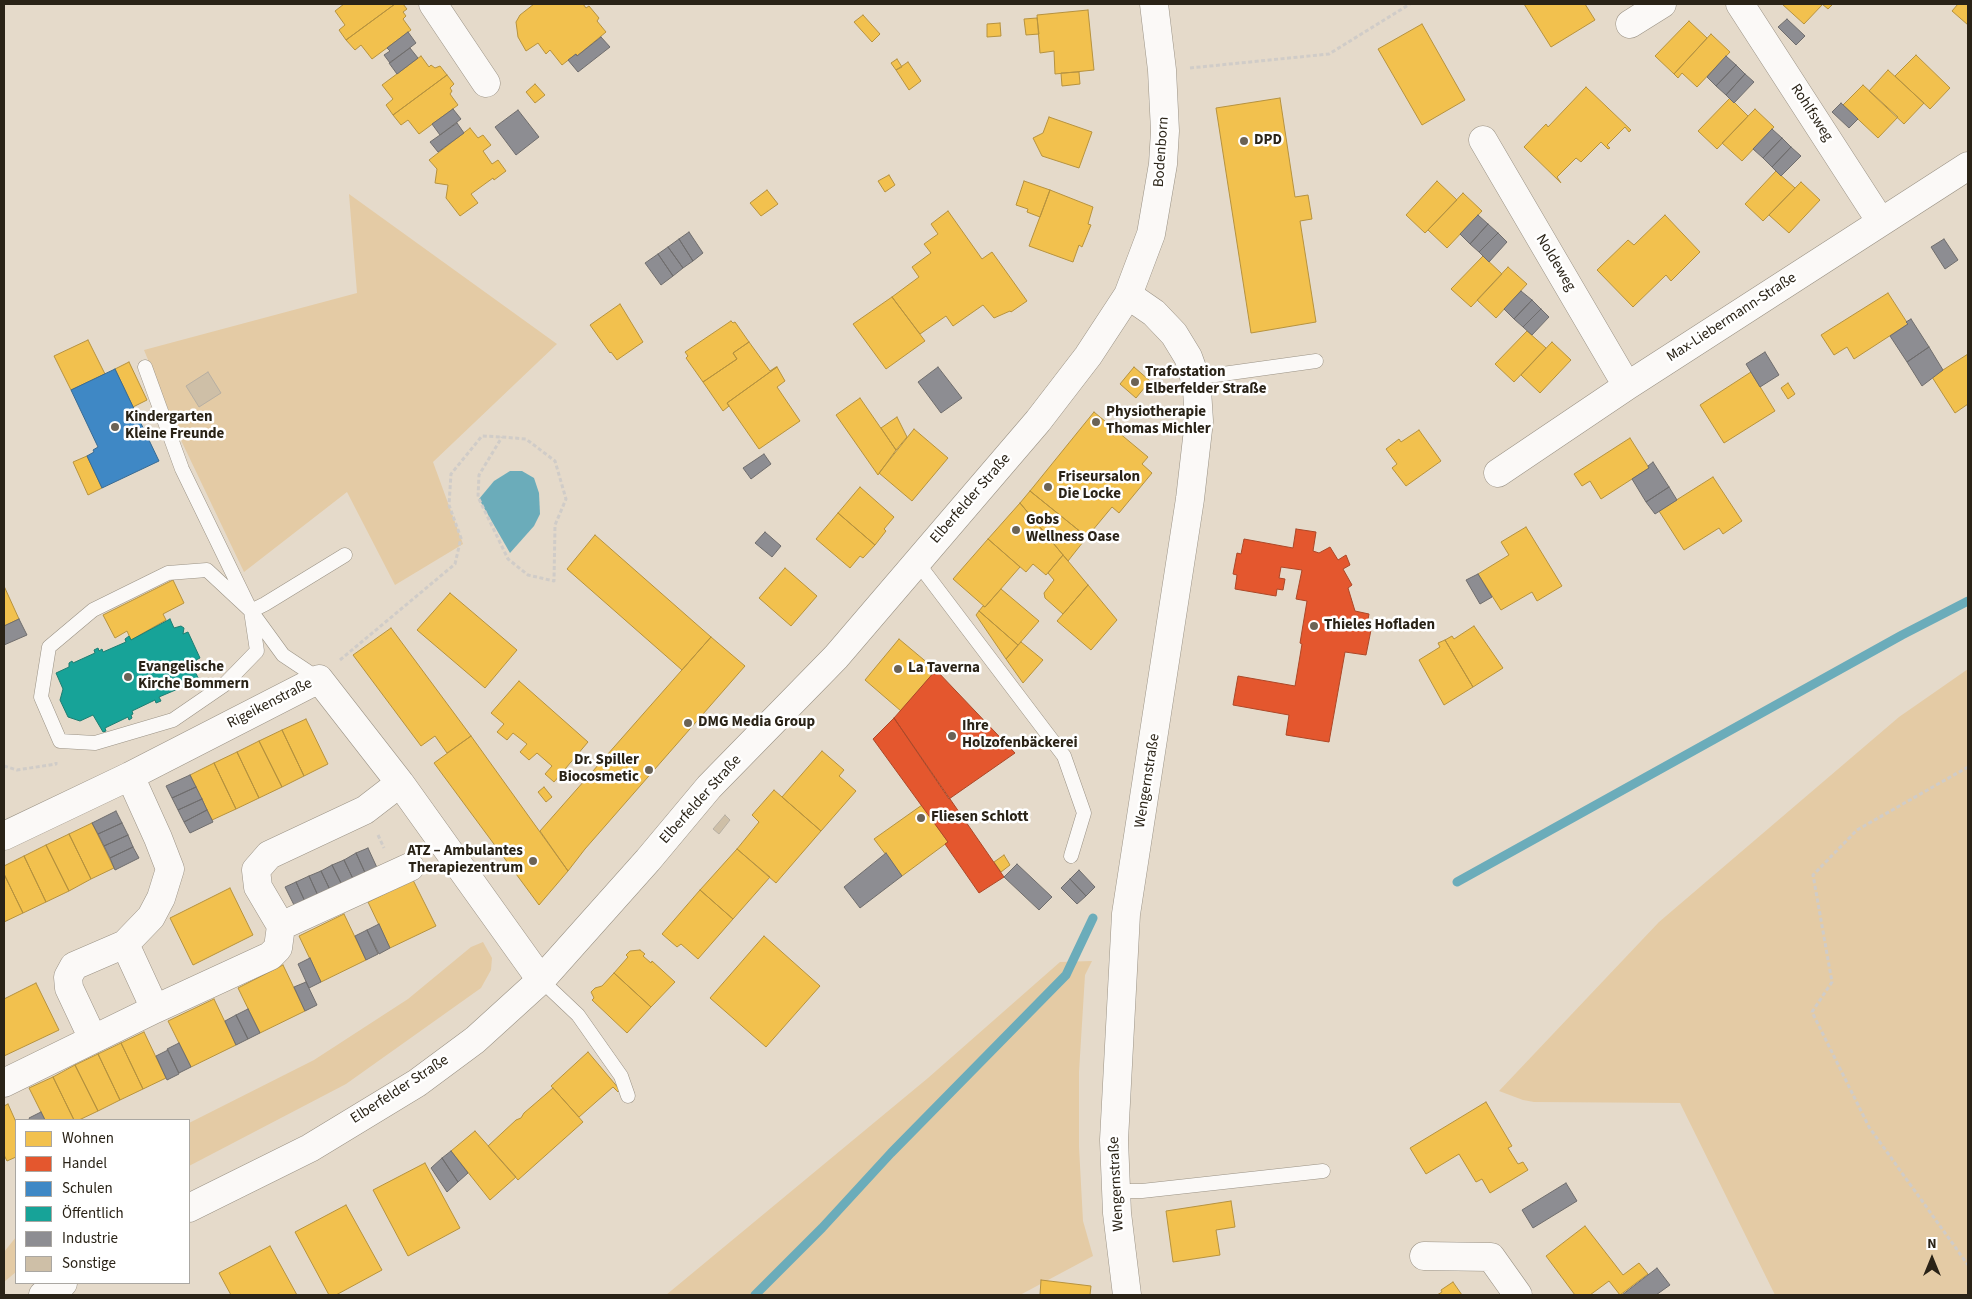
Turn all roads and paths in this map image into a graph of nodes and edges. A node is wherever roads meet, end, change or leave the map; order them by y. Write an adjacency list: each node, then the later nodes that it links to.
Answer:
1 (433, 4): 8 (street)
2 (1154, 4): 7 (street, Bodenborn)
3 (1410, 4): 7 (path)
4 (1662, 4): 6 (street)
5 (1740, 4): 11 (street, Rohlfsweg)
6 (1630, 24)
7 (1162, 70): 12 (street, Bodenborn)
8 (486, 83)
9 (1483, 140): 16 (street, Noldeweg)
10 (1968, 166): 11 (street, Max-Liebermann-Straße)
11 (1881, 222): 16 (street, Max-Liebermann-Straße)
12 (1128, 295): 15 (street, Wengernstraße); 20 (street, Elberfelder Straße)
13 (1316, 361): 15 (lane)
14 (145, 367): 21 (lane)
15 (1194, 378): 40 (street, Wengernstraße)
16 (1627, 386): 18 (street, Max-Liebermann-Straße)
17 (502, 437): 17 (path); 22 (path)
18 (1498, 473)
19 (346, 555): 21 (lane)
20 (917, 562): 30 (lane); 34 (street, Elberfelder Straße)
21 (251, 611): 22 (lane); 23 (lane); 23 (lane)
22 (319, 679): 26 (street, Rigeikenstraße); 27 (street, Rigeikenstraße)
23 (60, 741): 24 (path)
24 (4, 766)
25 (1968, 767): 43 (path)
26 (130, 776): 29 (street, Rigeikenstraße); 33 (street)
27 (400, 783): 28 (street); 34 (street, Rigeikenstraße)
28 (365, 810): 31 (path); 32 (street)
29 (4, 836)
30 (1071, 856)
31 (404, 870): 32 (street)
32 (281, 926): 35 (street)
33 (126, 944): 35 (street); 36 (street)
34 (541, 980): 38 (lane); 41 (street, Elberfelder Straße)
35 (155, 1009): 36 (street)
36 (93, 1039): 37 (street)
37 (4, 1083)
38 (628, 1096)
39 (1324, 1171): 40 (lane)
40 (1116, 1191): 46 (street, Wengernstraße)
41 (190, 1208)
42 (1424, 1256): 47 (street)
43 (1968, 1265)
44 (61, 1284): 45 (street)
45 (43, 1295)
46 (1127, 1295)
47 (1518, 1295)

